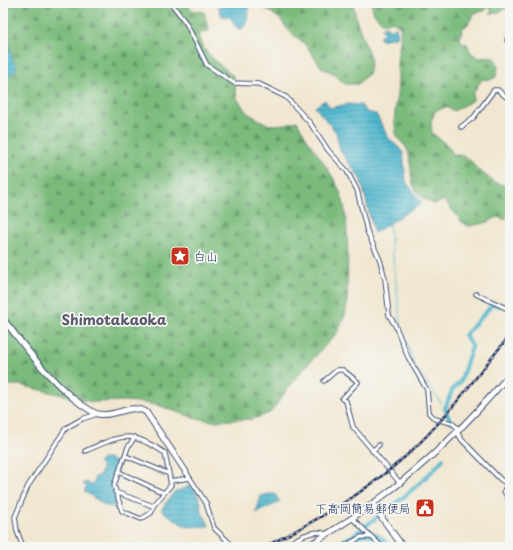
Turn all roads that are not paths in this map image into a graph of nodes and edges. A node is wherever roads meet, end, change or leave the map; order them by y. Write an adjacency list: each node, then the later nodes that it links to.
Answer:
1 (171, 3): 14 (street)
2 (510, 33): 3 (street)
3 (510, 45)
4 (510, 97): 5 (street)
5 (461, 127)
6 (476, 294): 7 (street)
7 (509, 309)
8 (3, 319): 10 (street)
9 (3, 325): 10 (street)
10 (10, 328): 13 (street)
11 (510, 374): 14 (street)
12 (324, 381): 18 (street)
13 (97, 414): 21 (street); 35 (street)
14 (459, 431): 25 (street); 26 (street)
15 (134, 437): 17 (street); 19 (street); 22 (street)
16 (379, 445): 18 (street)
17 (85, 450)
18 (372, 451): 25 (street)
19 (126, 456): 20 (street); 22 (street)
20 (118, 472): 27 (street); 28 (street)
21 (186, 472): 23 (street)
22 (167, 473): 24 (street)
23 (190, 478): 24 (street); 36 (street)
24 (170, 480): 28 (street)
25 (400, 483): 30 (street)
26 (509, 483): 29 (street)
27 (115, 492): 31 (street); 31 (street)
28 (164, 493): 31 (street)
29 (510, 501)
30 (372, 504): 32 (street); 41 (street)
31 (152, 506)
32 (352, 518): 33 (street); 34 (street)
33 (326, 534): 37 (street); 38 (street)
34 (371, 536): 39 (street); 40 (street)
35 (23, 547)
36 (234, 547)
37 (284, 547)
38 (307, 547)
39 (343, 547)
40 (382, 547)
41 (403, 547)

